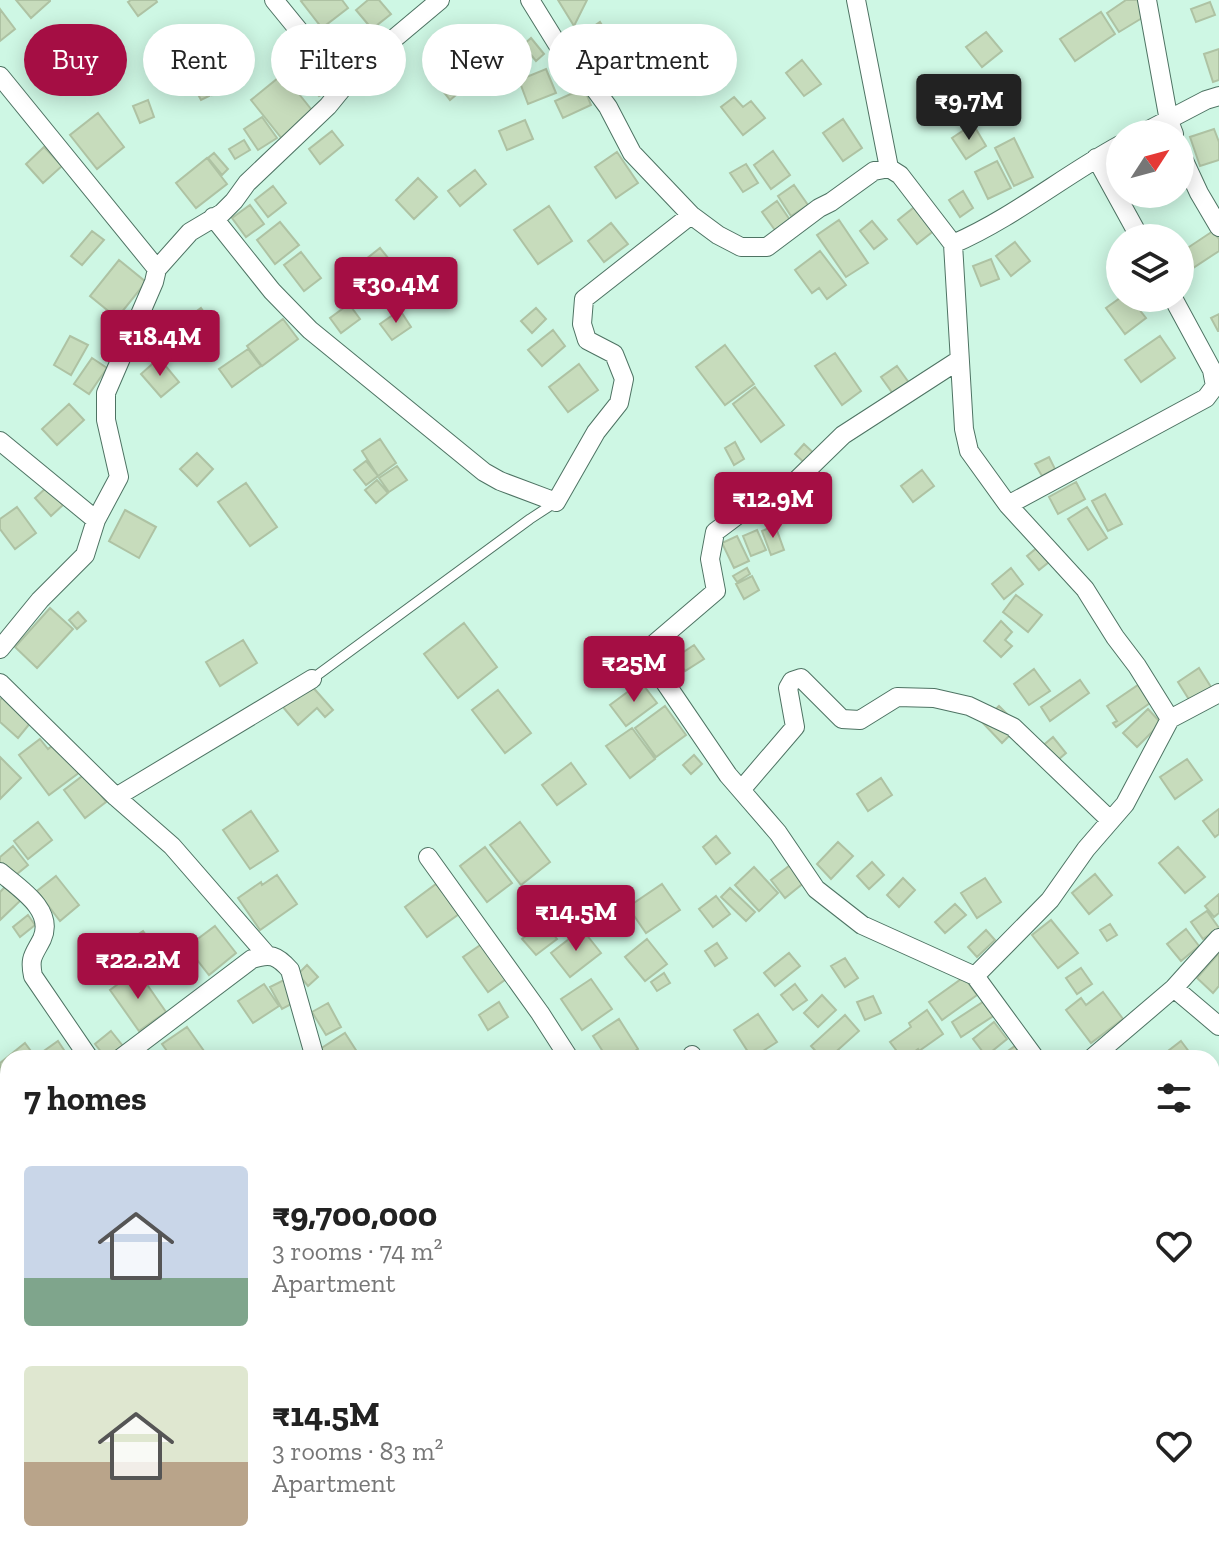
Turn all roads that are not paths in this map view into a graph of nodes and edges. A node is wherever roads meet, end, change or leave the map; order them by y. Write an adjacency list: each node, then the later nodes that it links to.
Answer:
1 (274, 0): 6 (street)
2 (440, 0): 7 (street)
3 (530, 0): 17 (street)
4 (856, 0): 15 (street)
5 (1147, 0): 11 (street)
6 (294, 24)
7 (406, 29)
8 (0, 76): 22 (street)
9 (337, 96): 18 (street)
10 (1219, 96): 12 (street)
11 (1170, 120)
12 (1181, 120)
13 (1106, 153): 14 (street)
14 (1096, 158): 19 (street); 21 (street)
15 (889, 168): 17 (street); 21 (street)
16 (1194, 182): 20 (street)
17 (691, 215): 26 (street)
18 (213, 217): 22 (street); 26 (street)
19 (1132, 224)
20 (1219, 227)
21 (953, 244): 24 (street)
22 (157, 269): 28 (street)
23 (1181, 312): 27 (street)
24 (959, 360): 27 (street); 34 (street)
25 (0, 441): 28 (street)
26 (556, 502): 30 (lane)
27 (1008, 505): 33 (street)
28 (96, 520): 29 (street)
29 (0, 649)
30 (312, 679): 35 (street)
31 (0, 683): 35 (street)
32 (1216, 700): 33 (street)
33 (1170, 719): 36 (street)
34 (741, 790): 36 (street); 41 (street)
35 (116, 797): 40 (street)
36 (1110, 820): 41 (street)
37 (428, 857): 47 (street)
38 (0, 872): 44 (street)
39 (1219, 938): 42 (street)
40 (266, 954): 45 (street); 46 (street)
41 (975, 976): 48 (street)
42 (1174, 988): 43 (street); 49 (street)
43 (1219, 1026)
44 (84, 1050)
45 (132, 1050)
46 (313, 1050)
47 (564, 1050)
48 (1029, 1050)
49 (1101, 1050)

